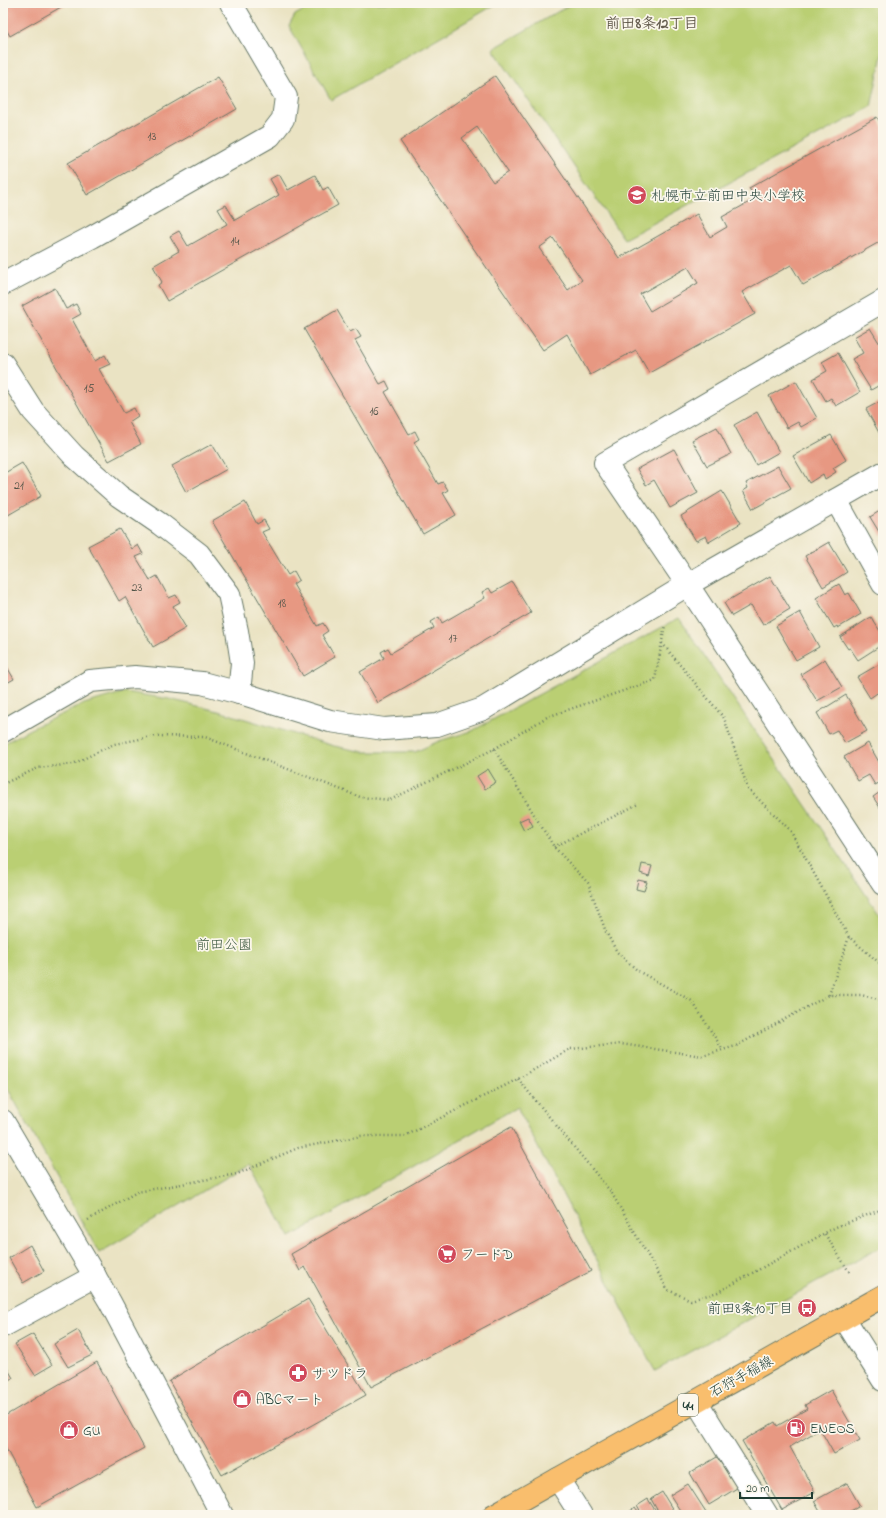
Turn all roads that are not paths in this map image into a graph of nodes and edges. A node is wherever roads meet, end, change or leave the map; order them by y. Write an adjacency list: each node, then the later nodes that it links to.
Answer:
1 (231, 3): 2 (street)
2 (3, 284)
3 (883, 301): 8 (street)
4 (3, 364): 9 (street)
5 (883, 473): 6 (street)
6 (836, 500): 7 (street); 8 (street)
7 (883, 584)
8 (687, 585): 9 (street); 11 (street)
9 (239, 693): 10 (street)
10 (3, 730)
11 (883, 884)
12 (3, 1121): 13 (street)
13 (95, 1276): 16 (street); 20 (street)
14 (883, 1296): 15 (main road, 石狩手稲線 / 44)
15 (844, 1318): 17 (street); 18 (main road, 石狩手稲線 / 44)
16 (3, 1326)
17 (883, 1380)
18 (696, 1401): 19 (main road, 石狩手稲線 / 44); 23 (street)
19 (558, 1479): 21 (main road, 石狩手稲線 / 44); 22 (street)
20 (222, 1515)
21 (494, 1515)
22 (581, 1515)
23 (767, 1515)

